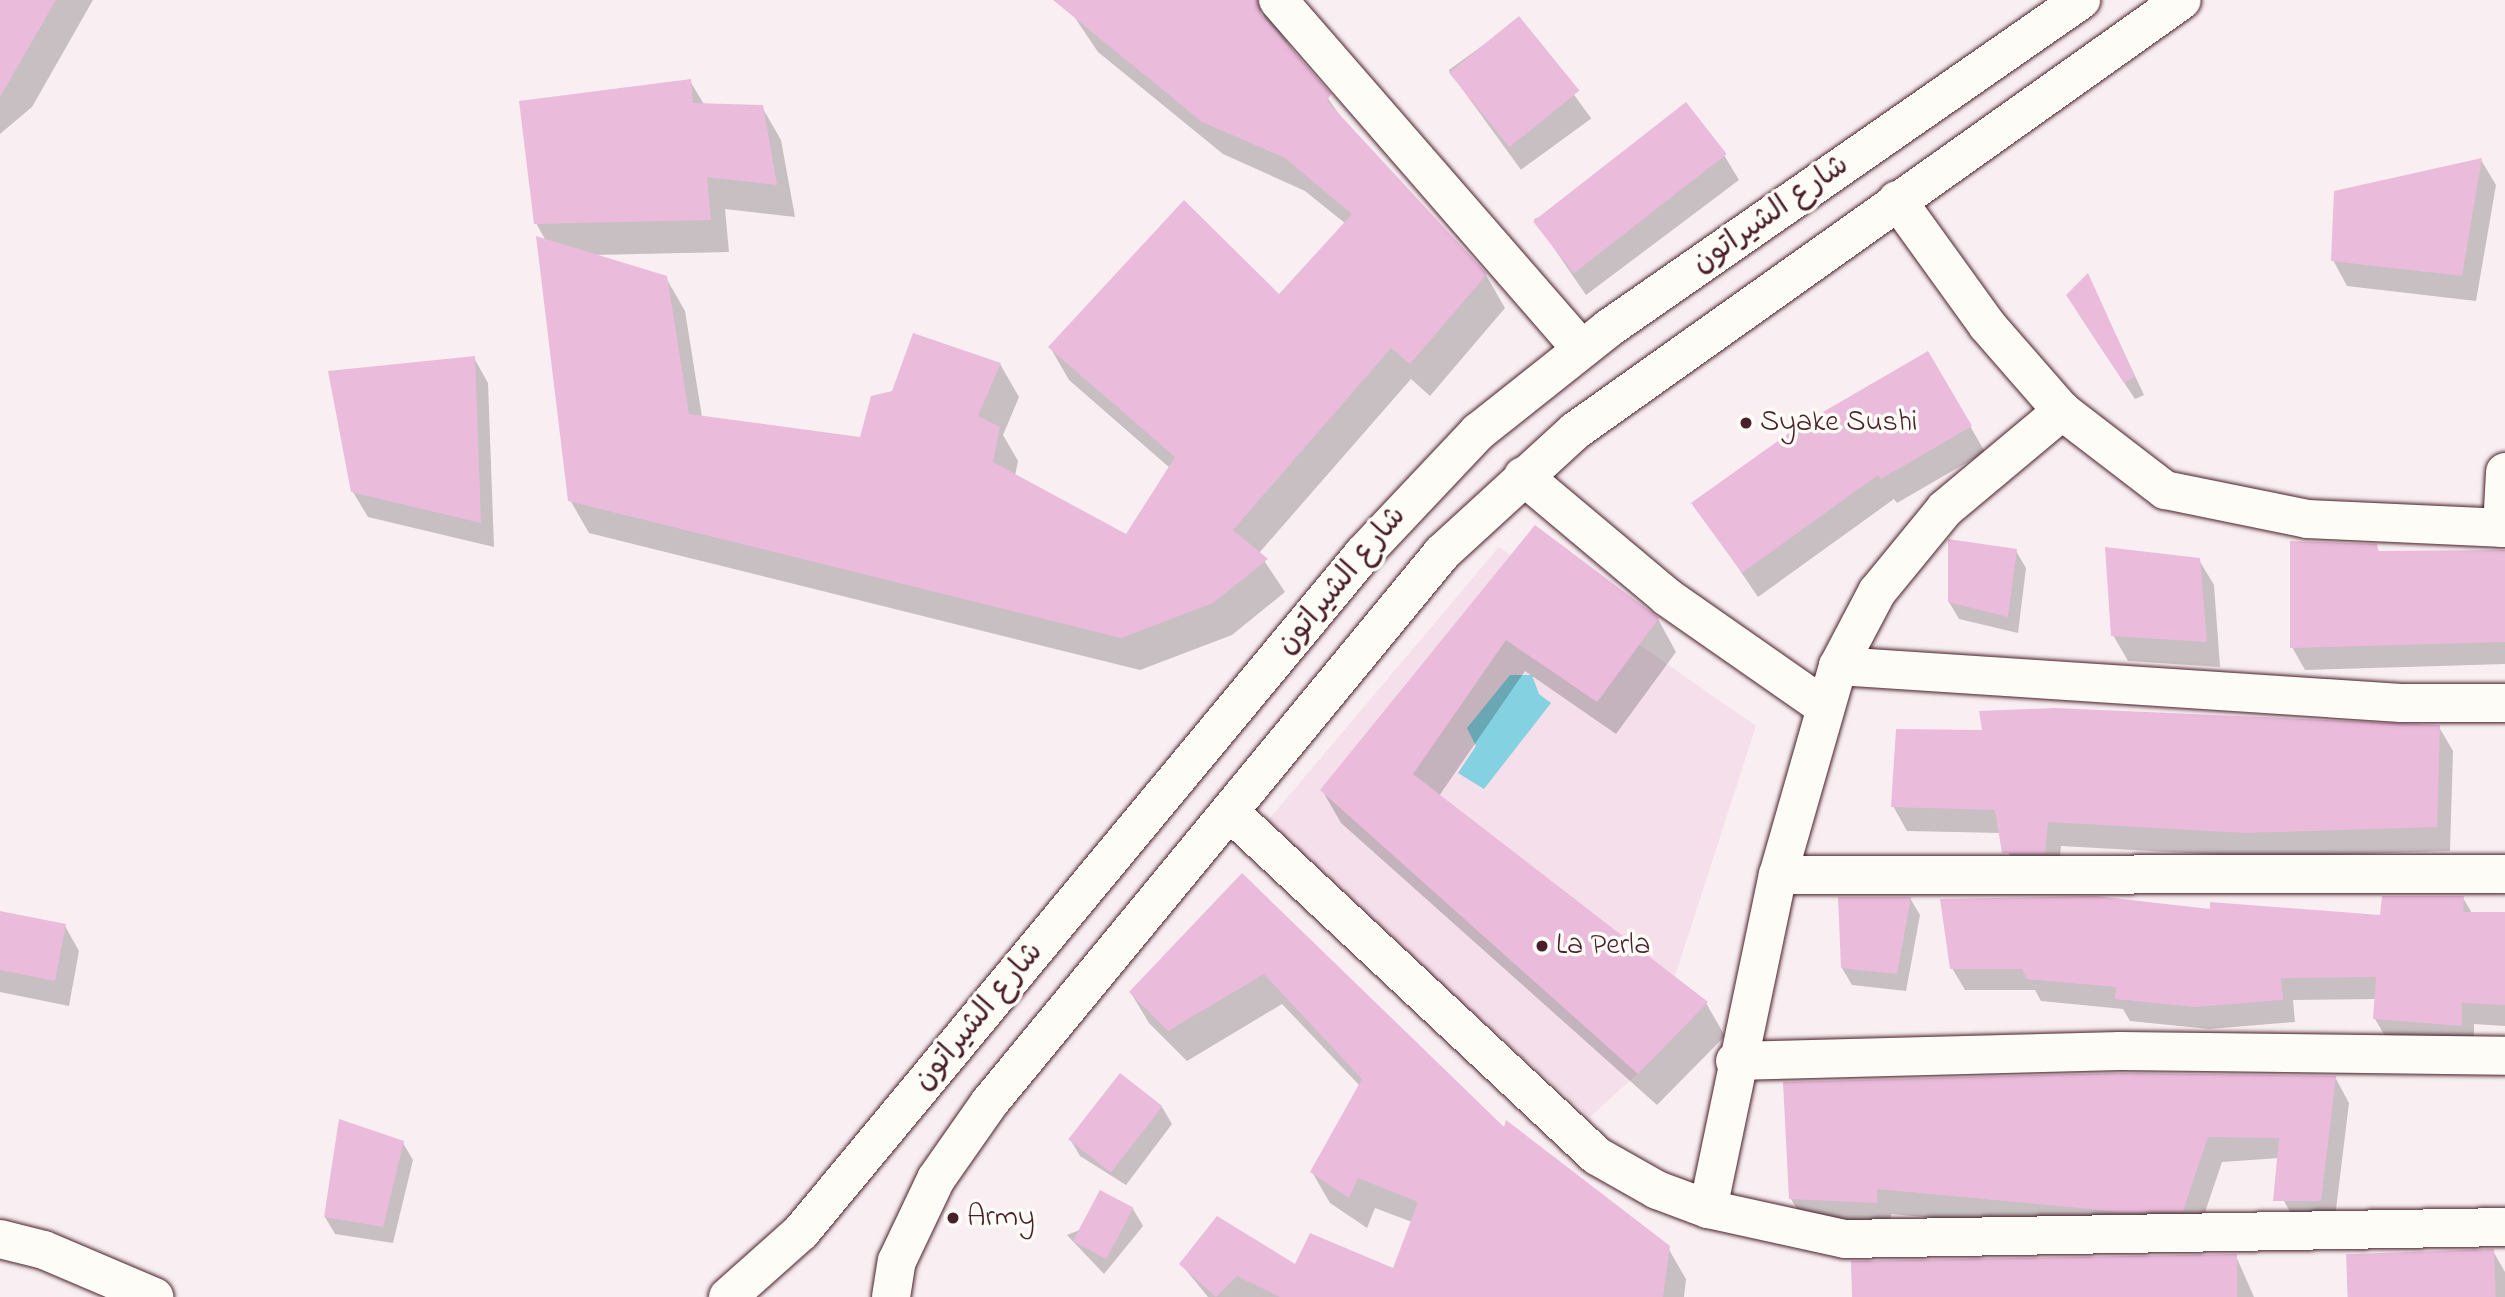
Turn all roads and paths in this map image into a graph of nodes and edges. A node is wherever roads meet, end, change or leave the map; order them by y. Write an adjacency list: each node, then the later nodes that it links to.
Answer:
1 (1278, 0): 5 (street)
2 (2081, 0): 5 (street, شارع الشيراتون)
3 (2182, 0): 4 (street, شارع الشيراتون)
4 (1897, 200): 6 (street); 8 (street, شارع الشيراتون)
5 (1581, 349): 22 (street, شارع الشيراتون)
6 (2063, 411): 9 (street); 10 (street)
7 (2505, 472): 9 (street)
8 (1523, 476): 12 (street); 13 (street, شارع الشيراتون)
9 (2504, 528)
10 (1838, 666): 11 (street); 12 (street)
11 (2505, 703)
12 (1822, 705): 15 (street)
13 (1232, 814): 18 (street); 23 (street, شارع الشيراتون)
14 (2505, 874): 15 (street)
15 (1778, 876): 17 (street)
16 (2505, 1056): 17 (street)
17 (1735, 1061): 18 (street)
18 (1708, 1209): 19 (street)
19 (2505, 1227)
20 (0, 1239): 21 (street)
21 (155, 1297)
22 (728, 1297)
23 (891, 1297)

